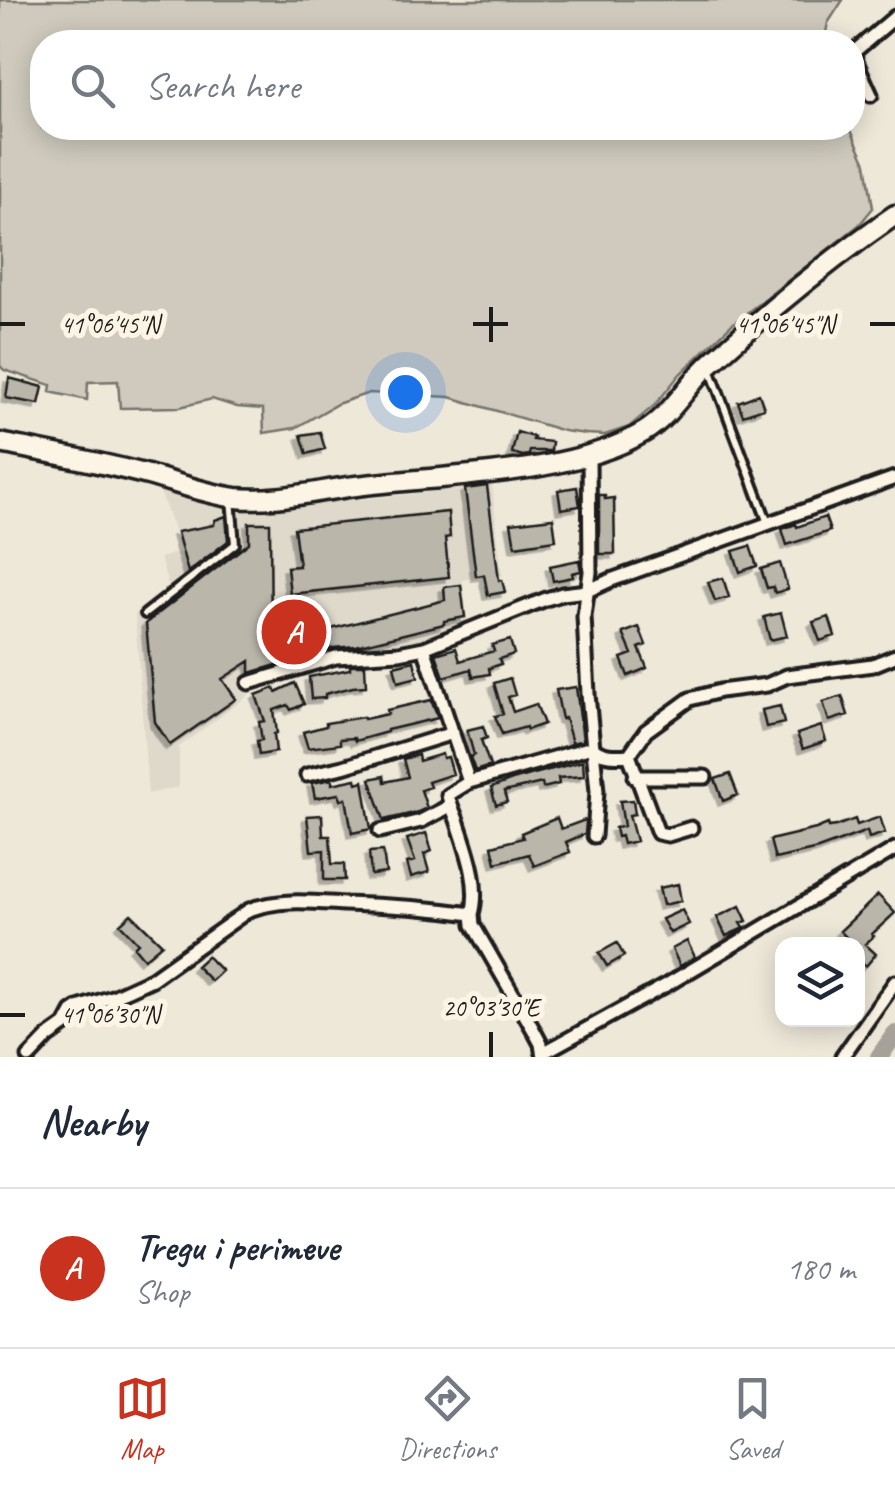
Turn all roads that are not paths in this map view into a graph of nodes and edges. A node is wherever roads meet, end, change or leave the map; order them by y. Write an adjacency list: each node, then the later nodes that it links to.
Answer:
1 (895, 18): 2 (street)
2 (865, 42)
3 (865, 82): 4 (street)
4 (871, 95)
5 (895, 215): 6 (main road)
6 (709, 365): 8 (main road); 11 (lane)
7 (0, 443): 10 (main road)
8 (589, 455): 10 (main road); 12 (street)
9 (895, 478): 11 (street)
10 (231, 498): 13 (lane)
11 (768, 524): 12 (street)
12 (587, 591): 14 (street); 18 (street)
13 (145, 614)
14 (424, 648): 16 (street); 17 (street)
15 (895, 656): 19 (street)
16 (249, 683)
17 (453, 733): 20 (street); 23 (street)
18 (592, 747): 19 (street); 23 (street); 27 (street)
19 (629, 755): 22 (street)
20 (307, 775)
21 (705, 777): 22 (street)
22 (636, 778): 25 (street)
23 (469, 782): 24 (street)
24 (450, 806): 26 (street); 29 (street)
25 (692, 828)
26 (380, 831)
27 (594, 836)
28 (895, 849): 31 (street)
29 (472, 914): 31 (street); 32 (street)
30 (895, 982): 33 (street)
31 (543, 1055)
32 (29, 1057)
33 (842, 1057)

